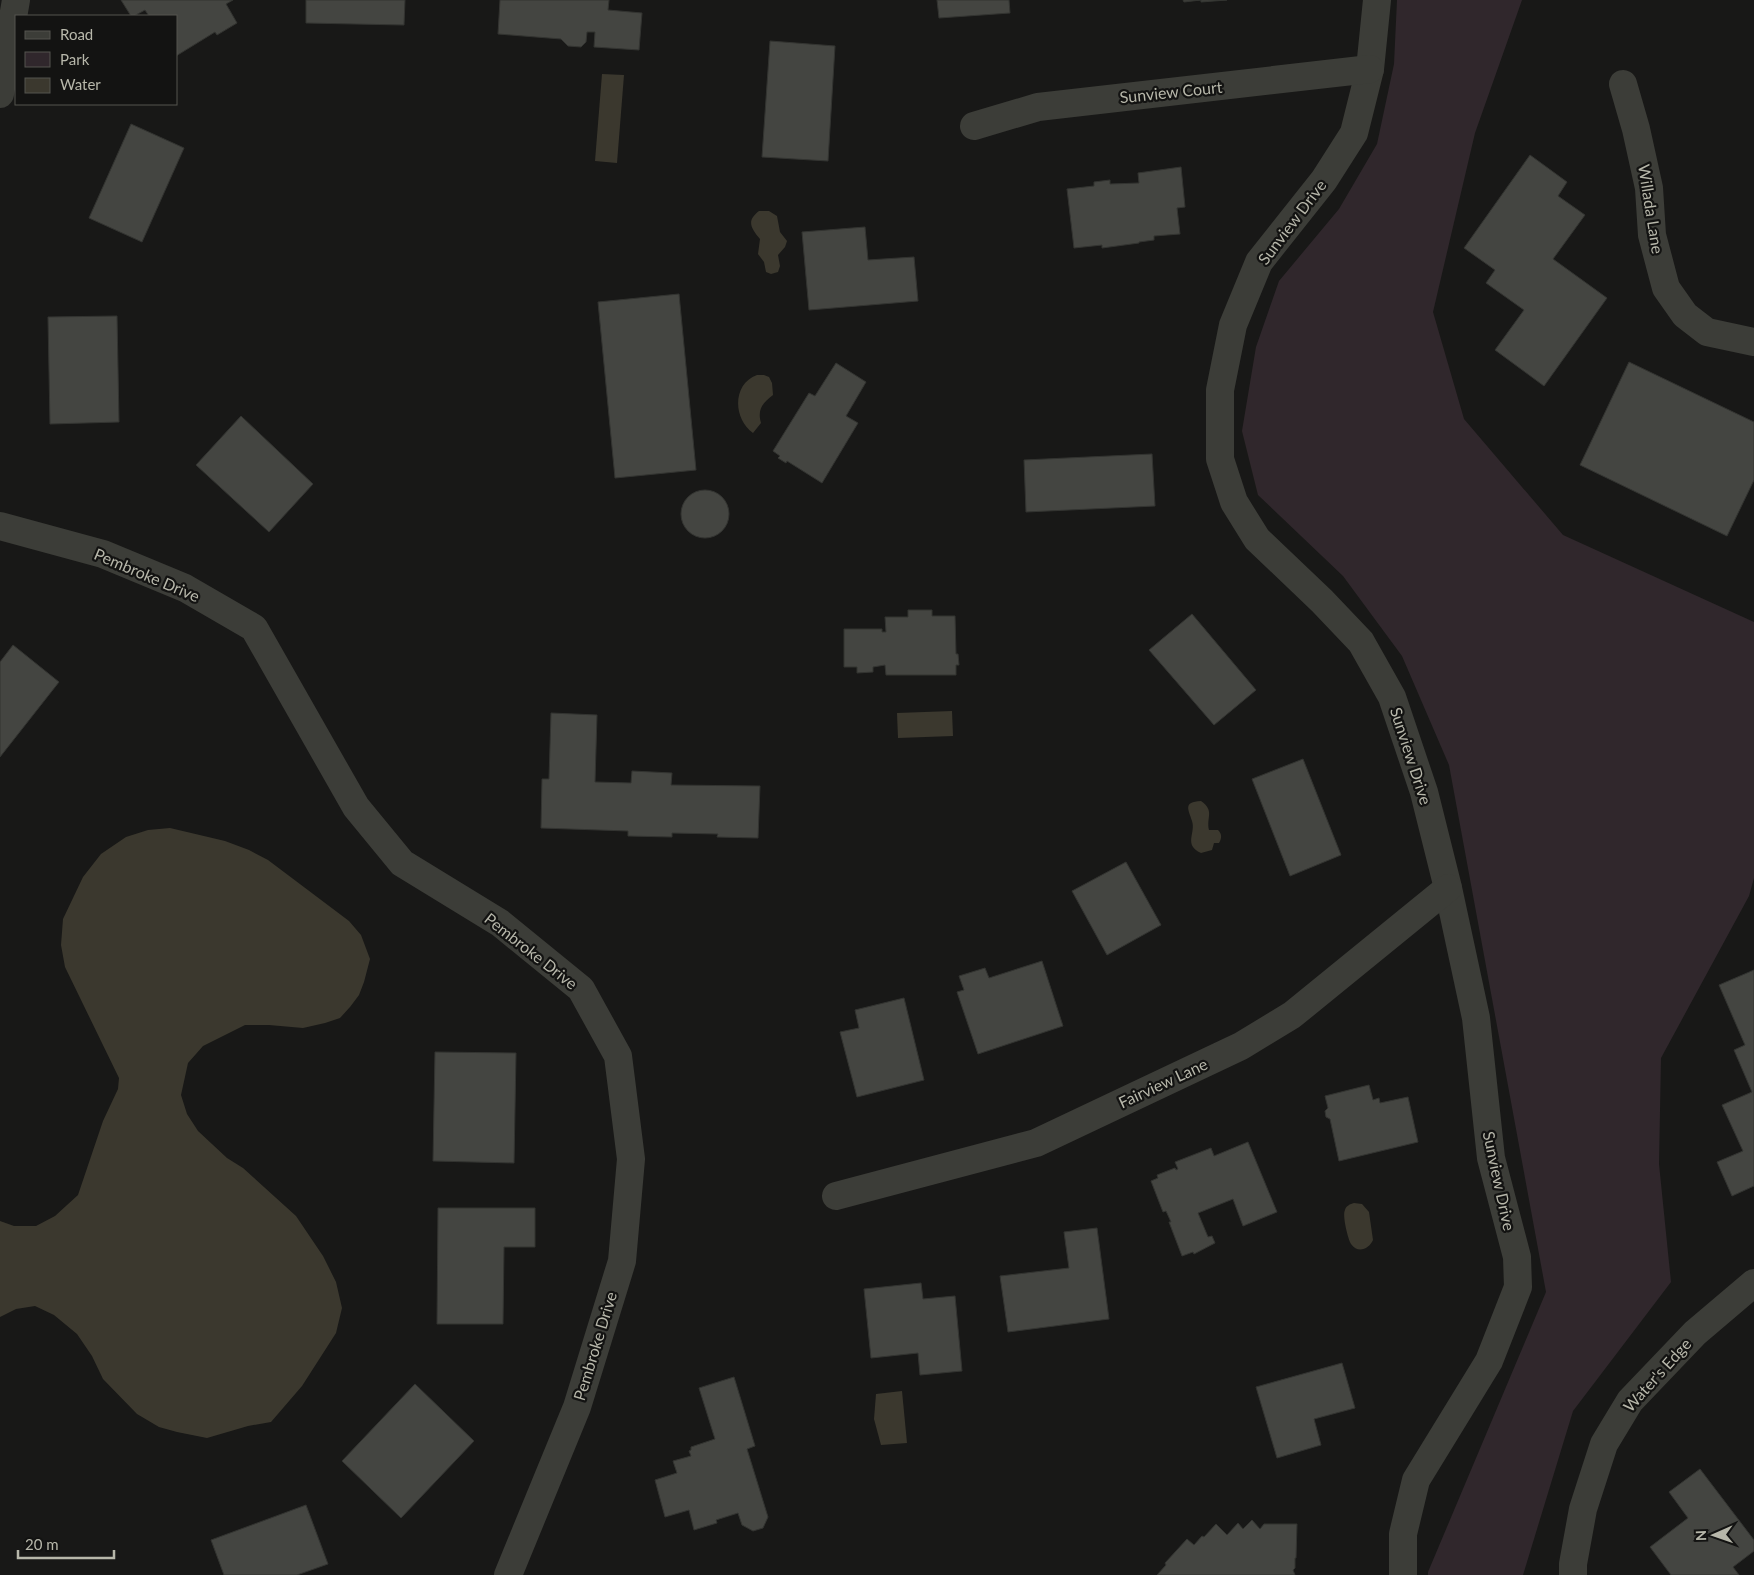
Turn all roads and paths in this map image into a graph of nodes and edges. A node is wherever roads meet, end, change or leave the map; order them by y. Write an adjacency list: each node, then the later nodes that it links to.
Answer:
1 (16, 0): 5 (street)
2 (1377, 0): 3 (street, Sunview Drive)
3 (1370, 69): 6 (street, Sunview Court); 9 (street, Sunview Drive)
4 (1623, 84): 7 (street, Willada Lane)
5 (0, 94)
6 (974, 126)
7 (1754, 342)
8 (0, 526): 12 (street, Pembroke Drive)
9 (1448, 888): 10 (street, Fairview Lane); 13 (street, Sunview Drive)
10 (836, 1196)
11 (1754, 1284): 14 (street, Water's Edge)
12 (508, 1575)
13 (1404, 1575)
14 (1573, 1575)

